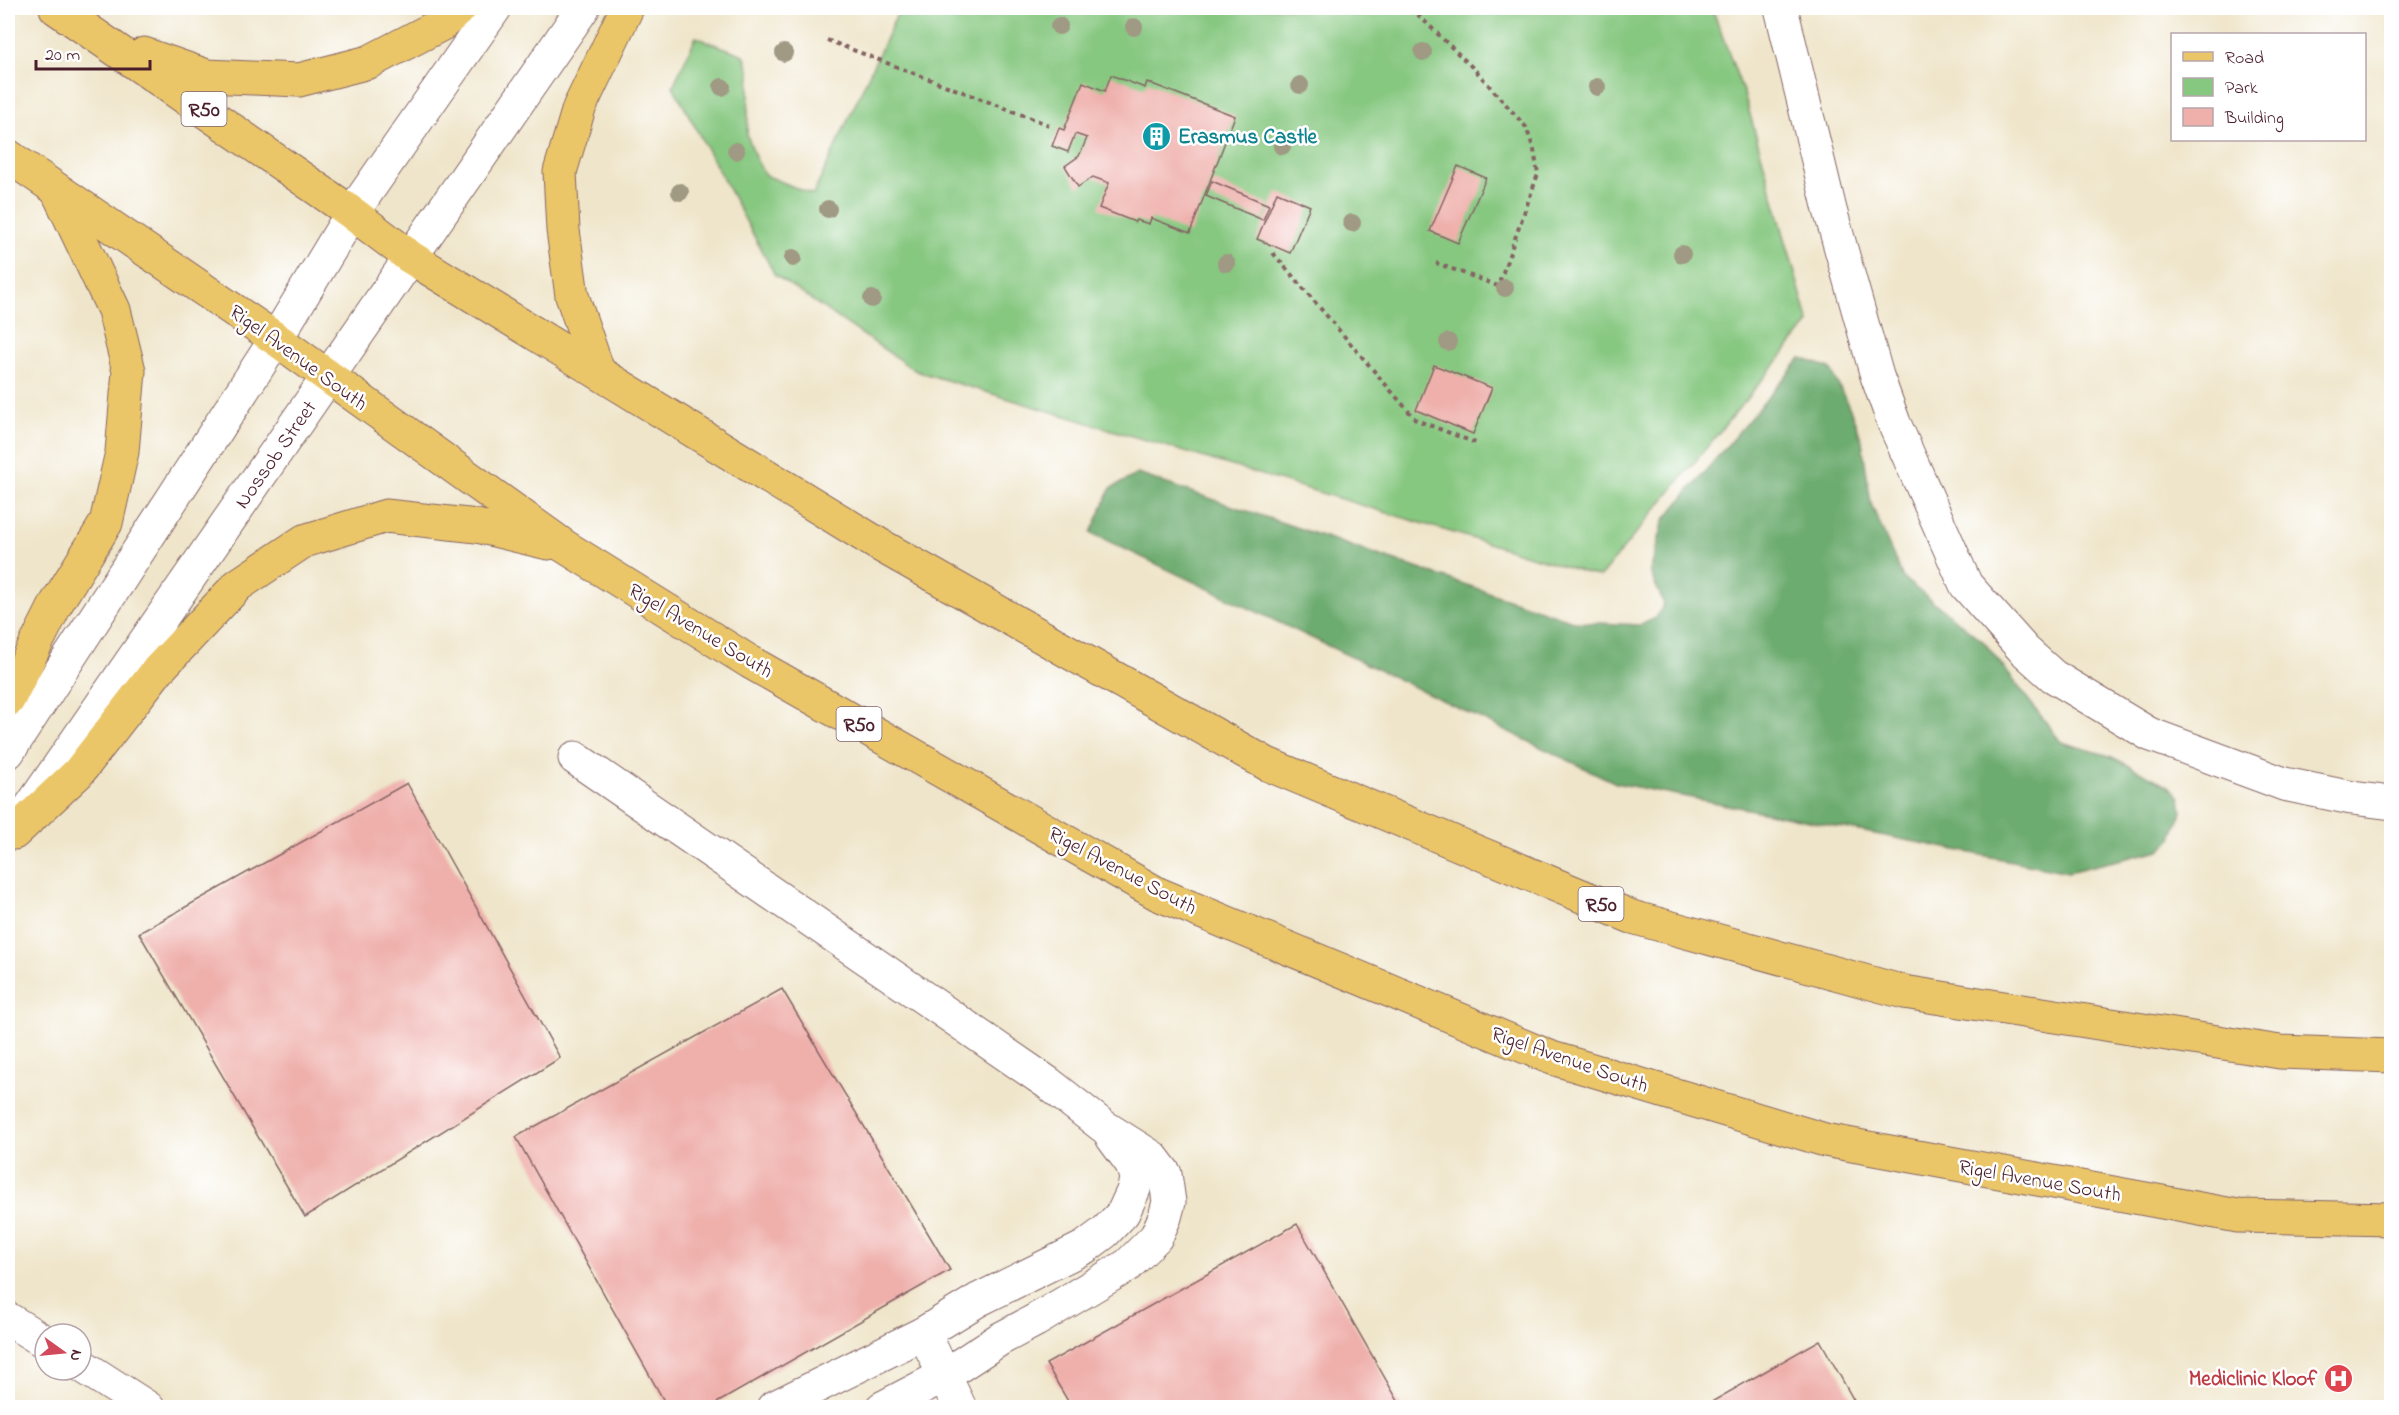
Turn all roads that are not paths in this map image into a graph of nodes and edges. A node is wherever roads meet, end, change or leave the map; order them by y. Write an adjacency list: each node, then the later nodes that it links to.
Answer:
1 (56, 8): 7 (main road, R50)
2 (460, 8): 7 (main road)
3 (495, 8): 10 (street)
4 (583, 8): 11 (street, Nossob Street)
5 (627, 8): 13 (main road)
6 (1781, 8): 19 (street)
7 (106, 41): 10 (main road, R50)
8 (8, 156): 9 (main road, Rigel Avenue South / R50)
9 (56, 188): 12 (main road, Rigel Avenue South / R50); 16 (main road)
10 (352, 213): 11 (main road, R50); 12 (street)
11 (410, 257): 13 (main road, R50); 14 (street, Nossob Street)
12 (276, 339): 14 (main road, Rigel Avenue South / R50); 17 (street)
13 (598, 371): 21 (main road, R50)
14 (328, 378): 15 (main road, Rigel Avenue South / R50); 20 (street, Nossob Street)
15 (564, 546): 20 (main road); 23 (main road, Rigel Avenue South / R50)
16 (8, 700)
17 (8, 752)
18 (575, 758): 22 (street)
19 (2391, 803)
20 (11, 837)
21 (2391, 1056)
22 (1103, 1126): 25 (street); 28 (street)
23 (2391, 1218)
24 (8, 1318): 26 (street)
25 (924, 1333): 28 (street); 30 (street)
26 (33, 1334)
27 (93, 1373): 29 (street)
28 (945, 1375): 31 (street); 32 (street)
29 (148, 1407)
30 (773, 1407)
31 (882, 1407)
32 (960, 1407)

